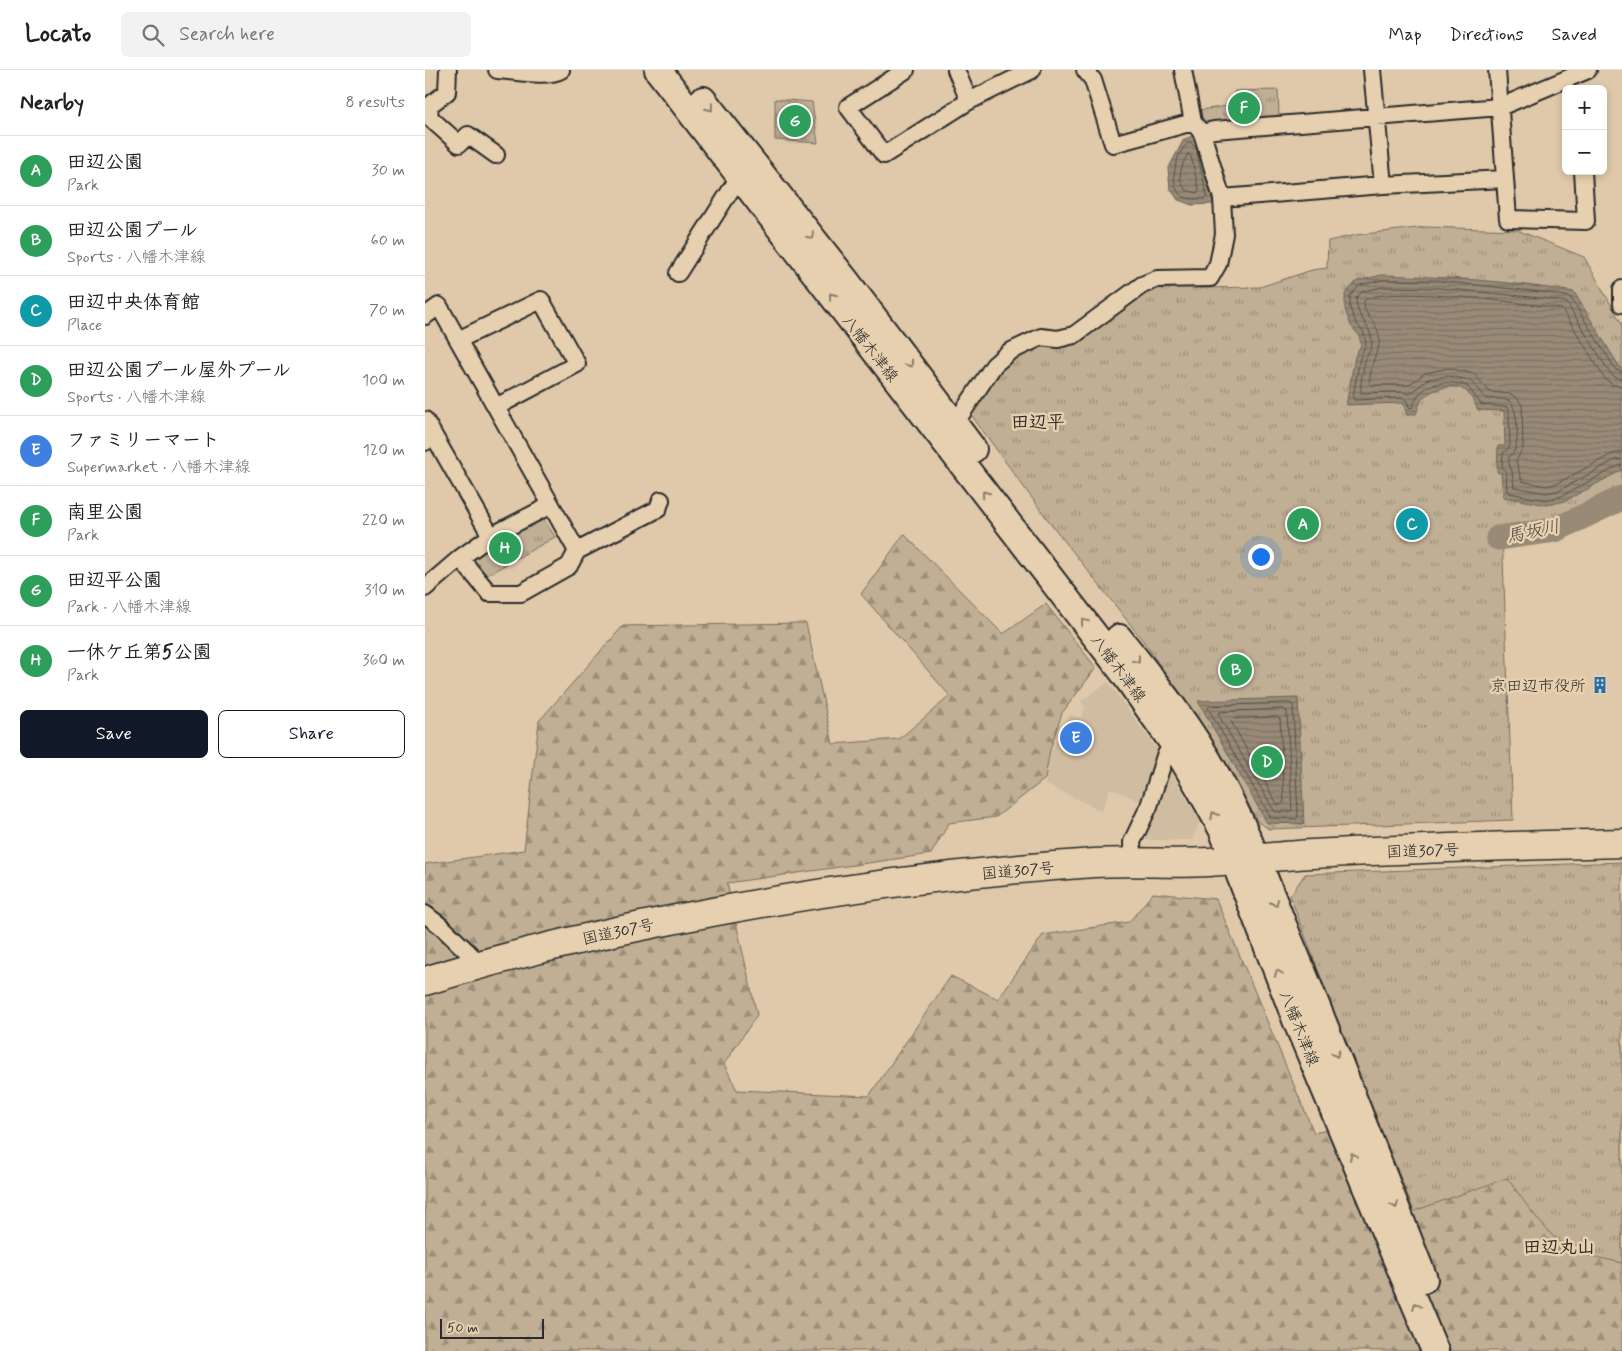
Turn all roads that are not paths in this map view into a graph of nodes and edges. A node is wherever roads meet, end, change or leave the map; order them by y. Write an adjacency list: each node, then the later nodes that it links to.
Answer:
1 (449, 70): 18 (street)
2 (497, 70): 3 (street)
3 (561, 70)
4 (658, 70): 20 (main road, 八幡木津線)
5 (680, 70): 31 (main road, 八幡木津線, one-way to 31)
6 (907, 70): 14 (street)
7 (956, 70): 14 (street)
8 (1032, 70): 14 (street)
9 (1085, 70): 17 (street)
10 (1183, 70): 17 (street)
11 (1372, 70): 16 (street)
12 (1497, 70): 15 (street)
13 (1581, 78): 15 (street)
14 (969, 101)
15 (1500, 107): 16 (street); 21 (street)
16 (1377, 118): 17 (street); 22 (street)
17 (1198, 127): 23 (street)
18 (496, 155)
19 (1583, 175): 21 (street)
20 (739, 177): 24 (street); 39 (main road, 八幡木津線, one-way to 20)
21 (1505, 179): 22 (street)
22 (1383, 186): 23 (street)
23 (1222, 198): 31 (street)
24 (678, 273)
25 (1622, 289): 26 (street)
26 (1622, 304)
27 (425, 316): 28 (street)
28 (458, 340): 29 (street); 29 (street)
29 (496, 407): 34 (street)
30 (425, 420): 32 (street)
31 (954, 425): 41 (main road, 八幡木津線, one-way to 41)
32 (429, 439): 35 (street)
33 (661, 500): 36 (street)
34 (551, 505): 35 (street); 36 (street)
35 (491, 536): 37 (street)
36 (577, 551): 37 (street)
37 (460, 558): 38 (street)
38 (425, 588)
39 (1173, 743): 41 (main road, 八幡木津線, one-way to 39); 42 (street)
40 (1622, 843): 41 (highway, 国道307号)
41 (1245, 859): 42 (highway, 国道307号); 46 (main road, 八幡木津線, one-way to 41); 47 (main road, 八幡木津線, one-way to 47)
42 (1133, 861): 44 (highway, 国道307号)
43 (425, 914): 44 (street)
44 (479, 964): 45 (highway, 国道307号)
45 (425, 981)
46 (1435, 1351)
47 (1454, 1351)

